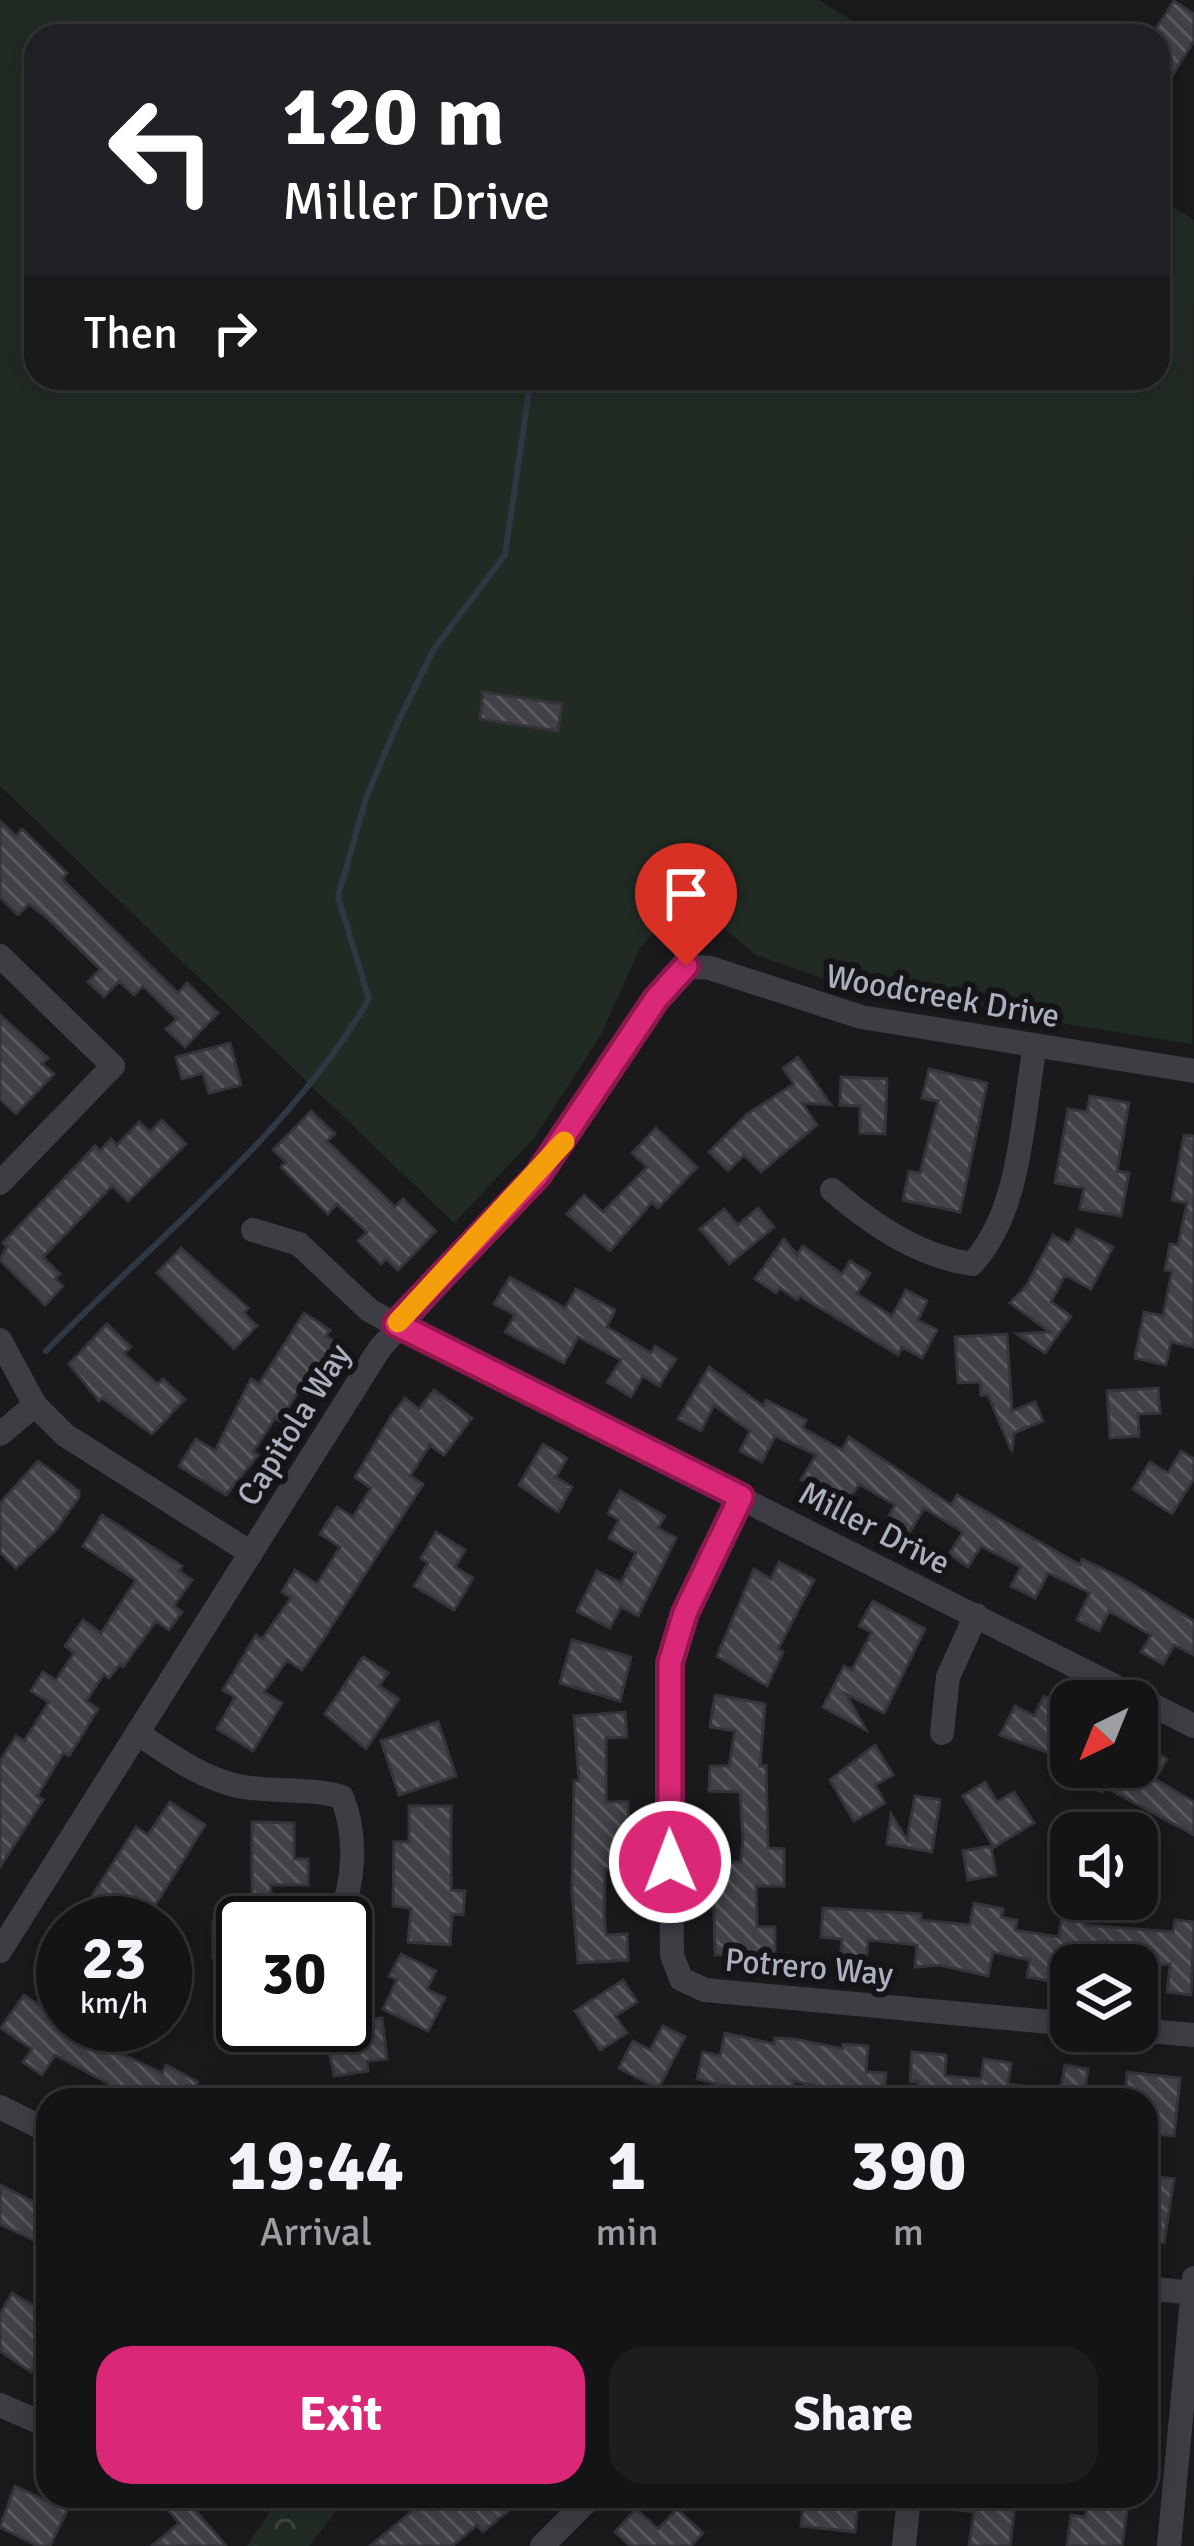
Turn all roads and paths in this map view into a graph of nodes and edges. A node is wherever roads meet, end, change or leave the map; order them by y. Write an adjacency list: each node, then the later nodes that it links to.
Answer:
1 (0, 956): 5 (street)
2 (686, 966): 3 (street, Woodcreek Drive); 8 (street, Capitola Way)
3 (1035, 1046): 4 (street, Woodcreek Drive); 6 (street)
4 (1194, 1071)
5 (0, 1184)
6 (832, 1190)
7 (253, 1230): 8 (street, Miller Drive)
8 (396, 1324): 12 (street, Miller Drive); 13 (street, Capitola Way)
9 (0, 1340): 10 (street)
10 (35, 1405): 11 (street); 13 (street)
11 (0, 1435)
12 (741, 1497): 14 (street, Miller Drive); 20 (street, Potrero Way)
13 (251, 1553): 16 (street, Capitola Way)
14 (976, 1615): 15 (street, Miller Drive); 17 (street)
15 (1194, 1726)
16 (137, 1733): 18 (street); 19 (street, Capitola Way)
17 (942, 1733)
18 (349, 1896)
19 (0, 1952)
20 (1050, 2022)
21 (1158, 2032): 22 (street)
22 (1194, 2035)
23 (1, 2106): 24 (street)
24 (36, 2125)
25 (1194, 2278): 27 (street)
26 (1158, 2289): 27 (street)
27 (1193, 2293): 34 (street)
28 (0, 2404): 29 (street)
29 (36, 2420)
30 (580, 2508): 32 (street)
31 (908, 2508): 33 (street)
32 (542, 2546)
33 (904, 2546)
34 (1168, 2546)

